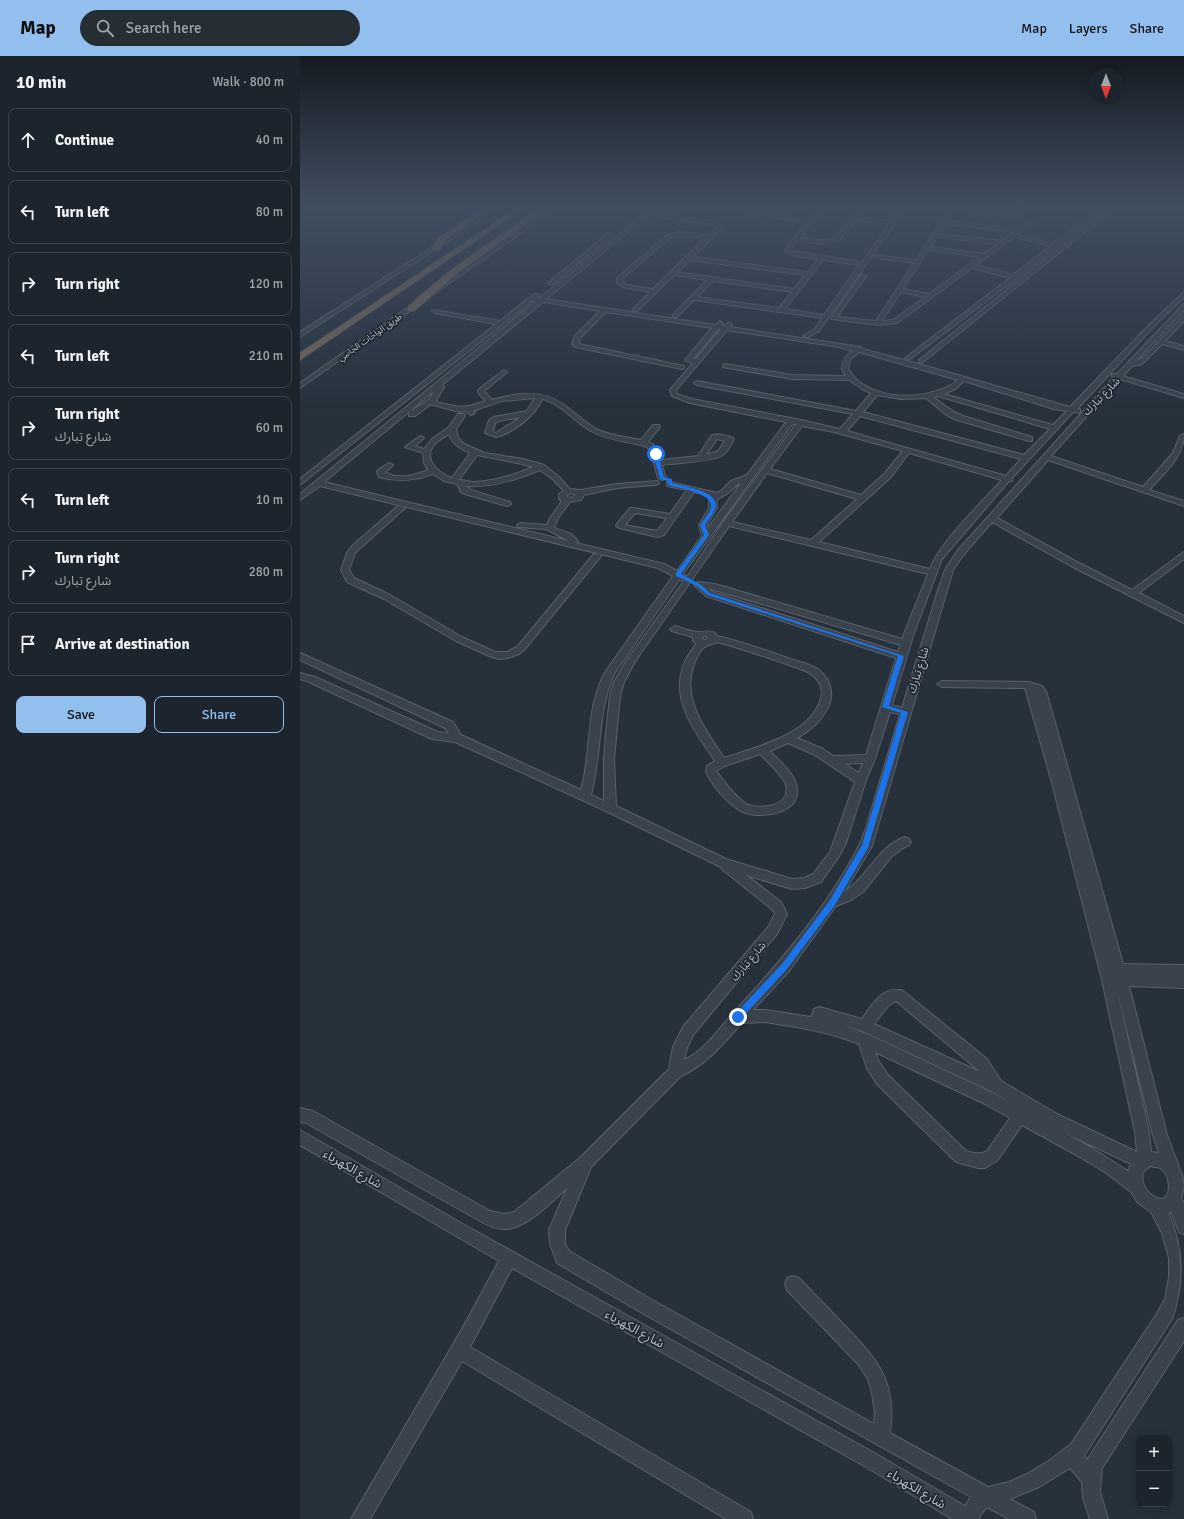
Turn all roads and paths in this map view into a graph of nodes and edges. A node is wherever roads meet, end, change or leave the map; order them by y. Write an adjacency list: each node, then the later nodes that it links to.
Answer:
1 (396, 273): 47 (street)
2 (410, 273): 46 (highway)
3 (424, 273): 55 (highway)
4 (454, 273): 31 (highway)
5 (462, 273): 31 (street, طريق الواحات الجانبي)
6 (562, 273): 28 (street)
7 (575, 273): 24 (street)
8 (626, 273): 22 (street)
9 (672, 273): 22 (street)
10 (674, 273): 20 (street)
11 (804, 273): 18 (street)
12 (856, 273): 37 (street)
13 (864, 273): 39 (street)
14 (910, 273): 21 (street)
15 (962, 273): 26 (street)
16 (1009, 273): 19 (street)
17 (1032, 273): 57 (street)
18 (809, 274): 23 (street)
19 (1016, 275): 56 (street)
20 (711, 279): 23 (street); 27 (street)
21 (899, 290): 26 (street); 41 (street)
22 (654, 291): 33 (street)
23 (796, 291): 35 (street)
24 (551, 293): 29 (street); 33 (street)
25 (1184, 294): 63 (street, شارع تبارك)
26 (930, 296): 41 (street)
27 (692, 298): 35 (street); 36 (street)
28 (532, 299): 29 (street); 40 (street)
29 (542, 300): 32 (street); 53 (street)
30 (1184, 306): 59 (street, شارع تبارك)
31 (411, 309): 69 (street, طريق الواحات الجانبي)
32 (606, 309): 43 (street); 61 (street)
33 (635, 310): 36 (street)
34 (435, 311): 40 (street)
35 (780, 311): 37 (street)
36 (675, 316): 43 (street)
37 (826, 317): 45 (street)
38 (1184, 317): 50 (street)
39 (834, 318): 41 (street); 42 (street)
40 (501, 323): 51 (street)
41 (878, 323)
42 (830, 324)
43 (718, 325): 44 (street); 58 (street)
44 (728, 326): 48 (street); 49 (street); 58 (street)
45 (817, 330): 48 (street); 49 (street)
46 (319, 334)
47 (300, 335)
48 (806, 336): 49 (street)
49 (823, 337): 54 (street); 56 (street)
50 (1161, 342): 52 (street); 59 (street)
51 (471, 347): 53 (street); 117 (street)
52 (1184, 348)
53 (483, 349): 64 (street)
54 (860, 350): 66 (street); 67 (street)
55 (300, 357)
56 (908, 358): 57 (street)
57 (921, 361): 80 (street)
58 (696, 362): 85 (street)
59 (1130, 364): 65 (street, شارع تبارك)
60 (725, 366): 66 (street)
61 (682, 367)
62 (504, 372): 78 (street)
63 (1108, 374): 65 (street); 80 (street, شارع تبارك)
64 (448, 377): 76 (street); 90 (street)
65 (1119, 377): 70 (street, شارع تبارك); 74 (street)
66 (850, 378): 71 (street)
67 (963, 379): 72 (street); 80 (street)
68 (697, 383): 83 (street)
69 (300, 386)
70 (1109, 387): 77 (street); 84 (street, شارع تبارك)
71 (876, 392): 73 (street); 83 (street)
72 (938, 394): 73 (street); 88 (street)
73 (928, 396): 94 (street)
74 (1184, 396)
75 (539, 397): 78 (street); 82 (street); 97 (street)
76 (432, 400): 79 (street); 81 (street)
77 (1184, 401)
78 (491, 402): 81 (street)
79 (421, 408): 81 (street); 90 (street)
80 (1073, 410): 84 (street); 88 (street, شارع تبارك)
81 (459, 413): 89 (street)
82 (528, 413): 82 (street)
83 (858, 413): 91 (street); 107 (street)
84 (1085, 413): 99 (street, شارع تبارك)
85 (791, 420): 86 (street); 113 (street)
86 (801, 422): 91 (street); 111 (street)
87 (656, 427): 97 (street)
88 (1055, 428): 98 (street, شارع تبارك)
89 (452, 429): 95 (street); 96 (street)
90 (383, 430): 118 (street)
91 (842, 432): 100 (street)
92 (1184, 436): 103 (street)
93 (420, 438): 101 (street)
94 (1029, 439)
95 (432, 442): 96 (street); 101 (street)
96 (456, 442): 102 (street)
97 (643, 443): 108 (street)
98 (1041, 443): 99 (street); 107 (street, شارع تبارك)
99 (1054, 447): 106 (street, شارع تبارك)
100 (908, 450): 114 (street); 125 (street)
101 (427, 452): 112 (street)
102 (475, 452): 110 (street); 116 (street)
103 (1176, 454): 104 (street); 121 (street)
104 (1184, 456)
105 (701, 457): 108 (street)
106 (1046, 457): 121 (street); 134 (street, شارع تبارك)
107 (1026, 458): 114 (street, شارع تبارك)
108 (658, 463): 115 (street)
109 (389, 464): 112 (street)
110 (541, 467): 116 (street); 120 (street)
111 (765, 470): 125 (street); 132 (street)
112 (433, 471): 116 (street)
113 (749, 477): 124 (street); 131 (street)
114 (1009, 479): 143 (street, شارع تبارك)
115 (658, 480): 119 (street); 122 (street)
116 (457, 481): 128 (street)
117 (300, 483)
118 (315, 486): 123 (street); 127 (street)
119 (691, 490): 124 (street); 133 (street)
120 (568, 491): 122 (street); 126 (street)
121 (1144, 491): 129 (street)
122 (579, 494): 126 (street)
123 (300, 498)
124 (715, 498): 138 (street)
125 (864, 498): 139 (street)
126 (567, 500): 137 (street)
127 (380, 501): 130 (street); 136 (street)
128 (507, 504)
129 (1184, 504)
130 (401, 508): 141 (street); 141 (street)
131 (724, 512): 132 (street); 138 (street)
132 (734, 514): 135 (street)
133 (672, 517): 133 (street)
134 (991, 518): 147 (street, شارع تبارك); 148 (street)
135 (727, 523): 139 (street); 145 (street)
136 (502, 527): 137 (street); 140 (street)
137 (546, 527): 140 (street)
138 (706, 535): 144 (street)
139 (812, 544): 143 (street)
140 (577, 545): 144 (street)
141 (597, 556): 144 (street)
142 (1184, 556): 148 (street)
143 (932, 572): 146 (street, شارع تبارك)
144 (678, 575): 145 (street); 171 (street)
145 (688, 581): 149 (street); 172 (street)
146 (925, 588): 147 (street); 152 (street, شارع تبارك)
147 (941, 593): 153 (street, شارع تبارك)
148 (1132, 594): 150 (street)
149 (770, 608): 155 (street); 157 (street)
150 (1184, 620)
151 (676, 629): 154 (street)
152 (909, 633): 153 (street); 155 (street, شارع تبارك)
153 (928, 637): 161 (street, شارع تبارك)
154 (700, 639): 162 (street); 169 (street)
155 (905, 643): 157 (street, شارع تبارك)
156 (300, 656): 163 (street)
157 (901, 656): 160 (street, شارع تبارك)
158 (300, 676): 163 (street)
159 (942, 684): 177 (street)
160 (885, 707): 161 (street); 167 (street, شارع تبارك)
161 (905, 712): 175 (street, شارع تبارك)
162 (806, 728): 164 (street); 166 (street)
163 (457, 738): 171 (street)
164 (788, 739): 165 (street); 166 (street)
165 (762, 749): 169 (street); 169 (street)
166 (819, 752): 168 (street)
167 (870, 759): 168 (street); 170 (street, شارع تبارك)
168 (833, 760): 170 (street)
169 (722, 763)
170 (861, 780): 174 (street, شارع تبارك)
171 (585, 797): 172 (street)
172 (610, 808): 174 (street)
173 (905, 842): 175 (street)
174 (723, 863): 181 (street, شارع تبارك)
175 (832, 902): 179 (street, شارع تبارك)
176 (1184, 971): 177 (street)
177 (1113, 974): 178 (street); 186 (street); 188 (street)
178 (1184, 982)
179 (738, 1017): 180 (street); 181 (street, شارع تبارك)
180 (864, 1033): 182 (street); 182 (street); 184 (street); 184 (street)
181 (675, 1072): 187 (street, شارع تبارك)
182 (996, 1086): 186 (street)
183 (300, 1115): 193 (street, شارع الكهرباء)
184 (1020, 1116): 190 (street)
185 (300, 1137): 195 (street, شارع الكهرباء)
186 (1144, 1161): 188 (street); 190 (street)
187 (586, 1162): 193 (street, شارع تبارك); 199 (street, شارع تبارك)
188 (1171, 1166): 189 (street)
189 (1183, 1183): 191 (street)
190 (1137, 1187): 192 (street)
191 (1180, 1204): 192 (street); 194 (street)
192 (1155, 1206): 200 (street)
193 (523, 1216)
194 (1184, 1227)
195 (509, 1258): 198 (street); 204 (street, شارع الكهرباء)
196 (793, 1284): 199 (street)
197 (1184, 1326): 201 (street)
198 (459, 1350): 203 (street); 205 (street)
199 (881, 1436): 202 (street)
200 (1071, 1455): 201 (street); 202 (street)
201 (1091, 1478): 207 (street)
202 (987, 1496): 204 (street); 206 (street)
203 (736, 1517)
204 (969, 1518)
205 (360, 1519)
206 (1028, 1519)
207 (1099, 1519)

